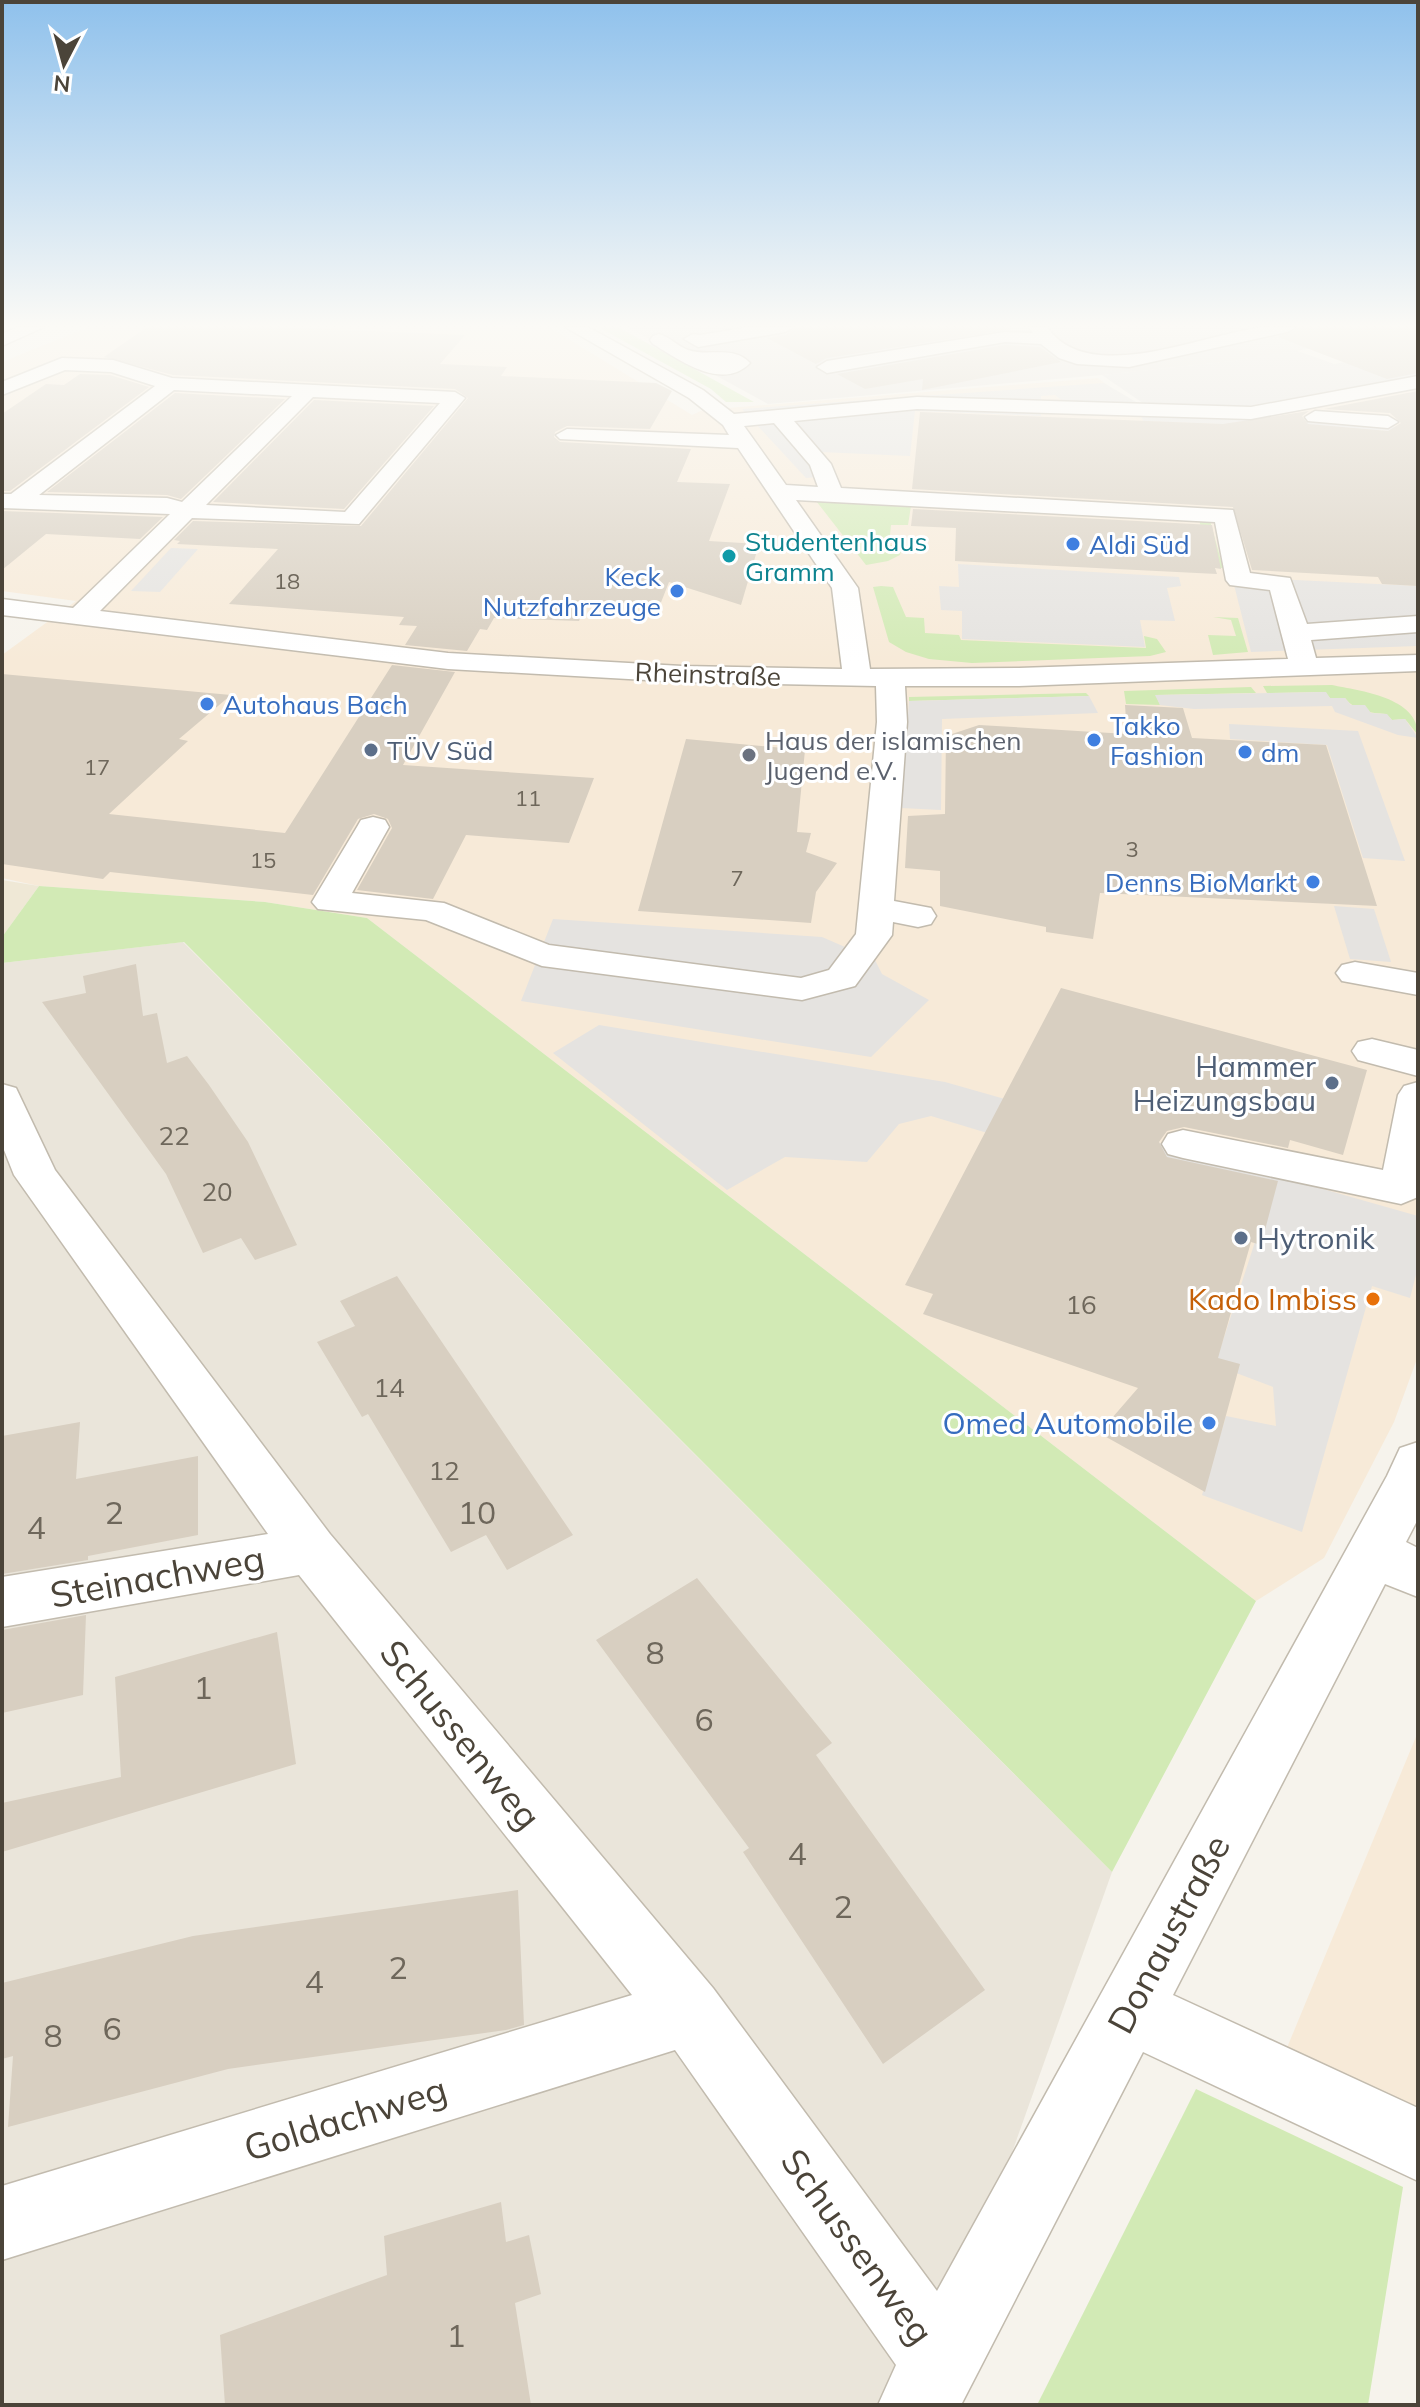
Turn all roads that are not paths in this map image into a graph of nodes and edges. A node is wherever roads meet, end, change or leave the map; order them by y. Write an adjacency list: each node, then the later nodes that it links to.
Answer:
1 (94, 439): 10 (street)
2 (258, 439): 11 (street)
3 (419, 439): 11 (street)
4 (677, 439): 7 (street)
5 (743, 439): 7 (street)
6 (799, 439): 9 (street)
7 (745, 442): 8 (street)
8 (781, 492): 9 (street); 18 (street)
9 (832, 495): 15 (street)
10 (10, 501): 11 (street)
11 (185, 511): 13 (street)
12 (2, 607): 13 (street, Rheinstraße)
13 (79, 617): 18 (street, Rheinstraße)
14 (1418, 624): 15 (street)
15 (1296, 633): 16 (street)
16 (1304, 668): 17 (street, Rheinstraße); 19 (street, Rheinstraße)
17 (1412, 670)
18 (857, 678): 19 (street, Rheinstraße)
19 (890, 678): 21 (street)
20 (373, 827): 21 (street)
21 (876, 909): 22 (street)
22 (918, 916)
23 (1355, 973): 24 (street)
24 (1418, 984)
25 (1372, 1051): 26 (street)
26 (1418, 1063)
27 (1418, 1095): 29 (street)
28 (2, 1097): 30 (street, Schussenweg)
29 (1183, 1144)
30 (19, 1179): 32 (street, Schussenweg)
31 (1418, 1463): 33 (street, Donaustraße)
32 (311, 1550): 34 (street, Steinachweg); 36 (street, Schussenweg)
33 (1396, 1563): 35 (street, Donaustraße)
34 (2, 1602)
35 (1128, 2009): 37 (street); 39 (street, Donaustraße)
36 (689, 2012): 38 (street, Goldachweg); 39 (street, Schussenweg)
37 (1418, 2145)
38 (2, 2223)
39 (929, 2383)

